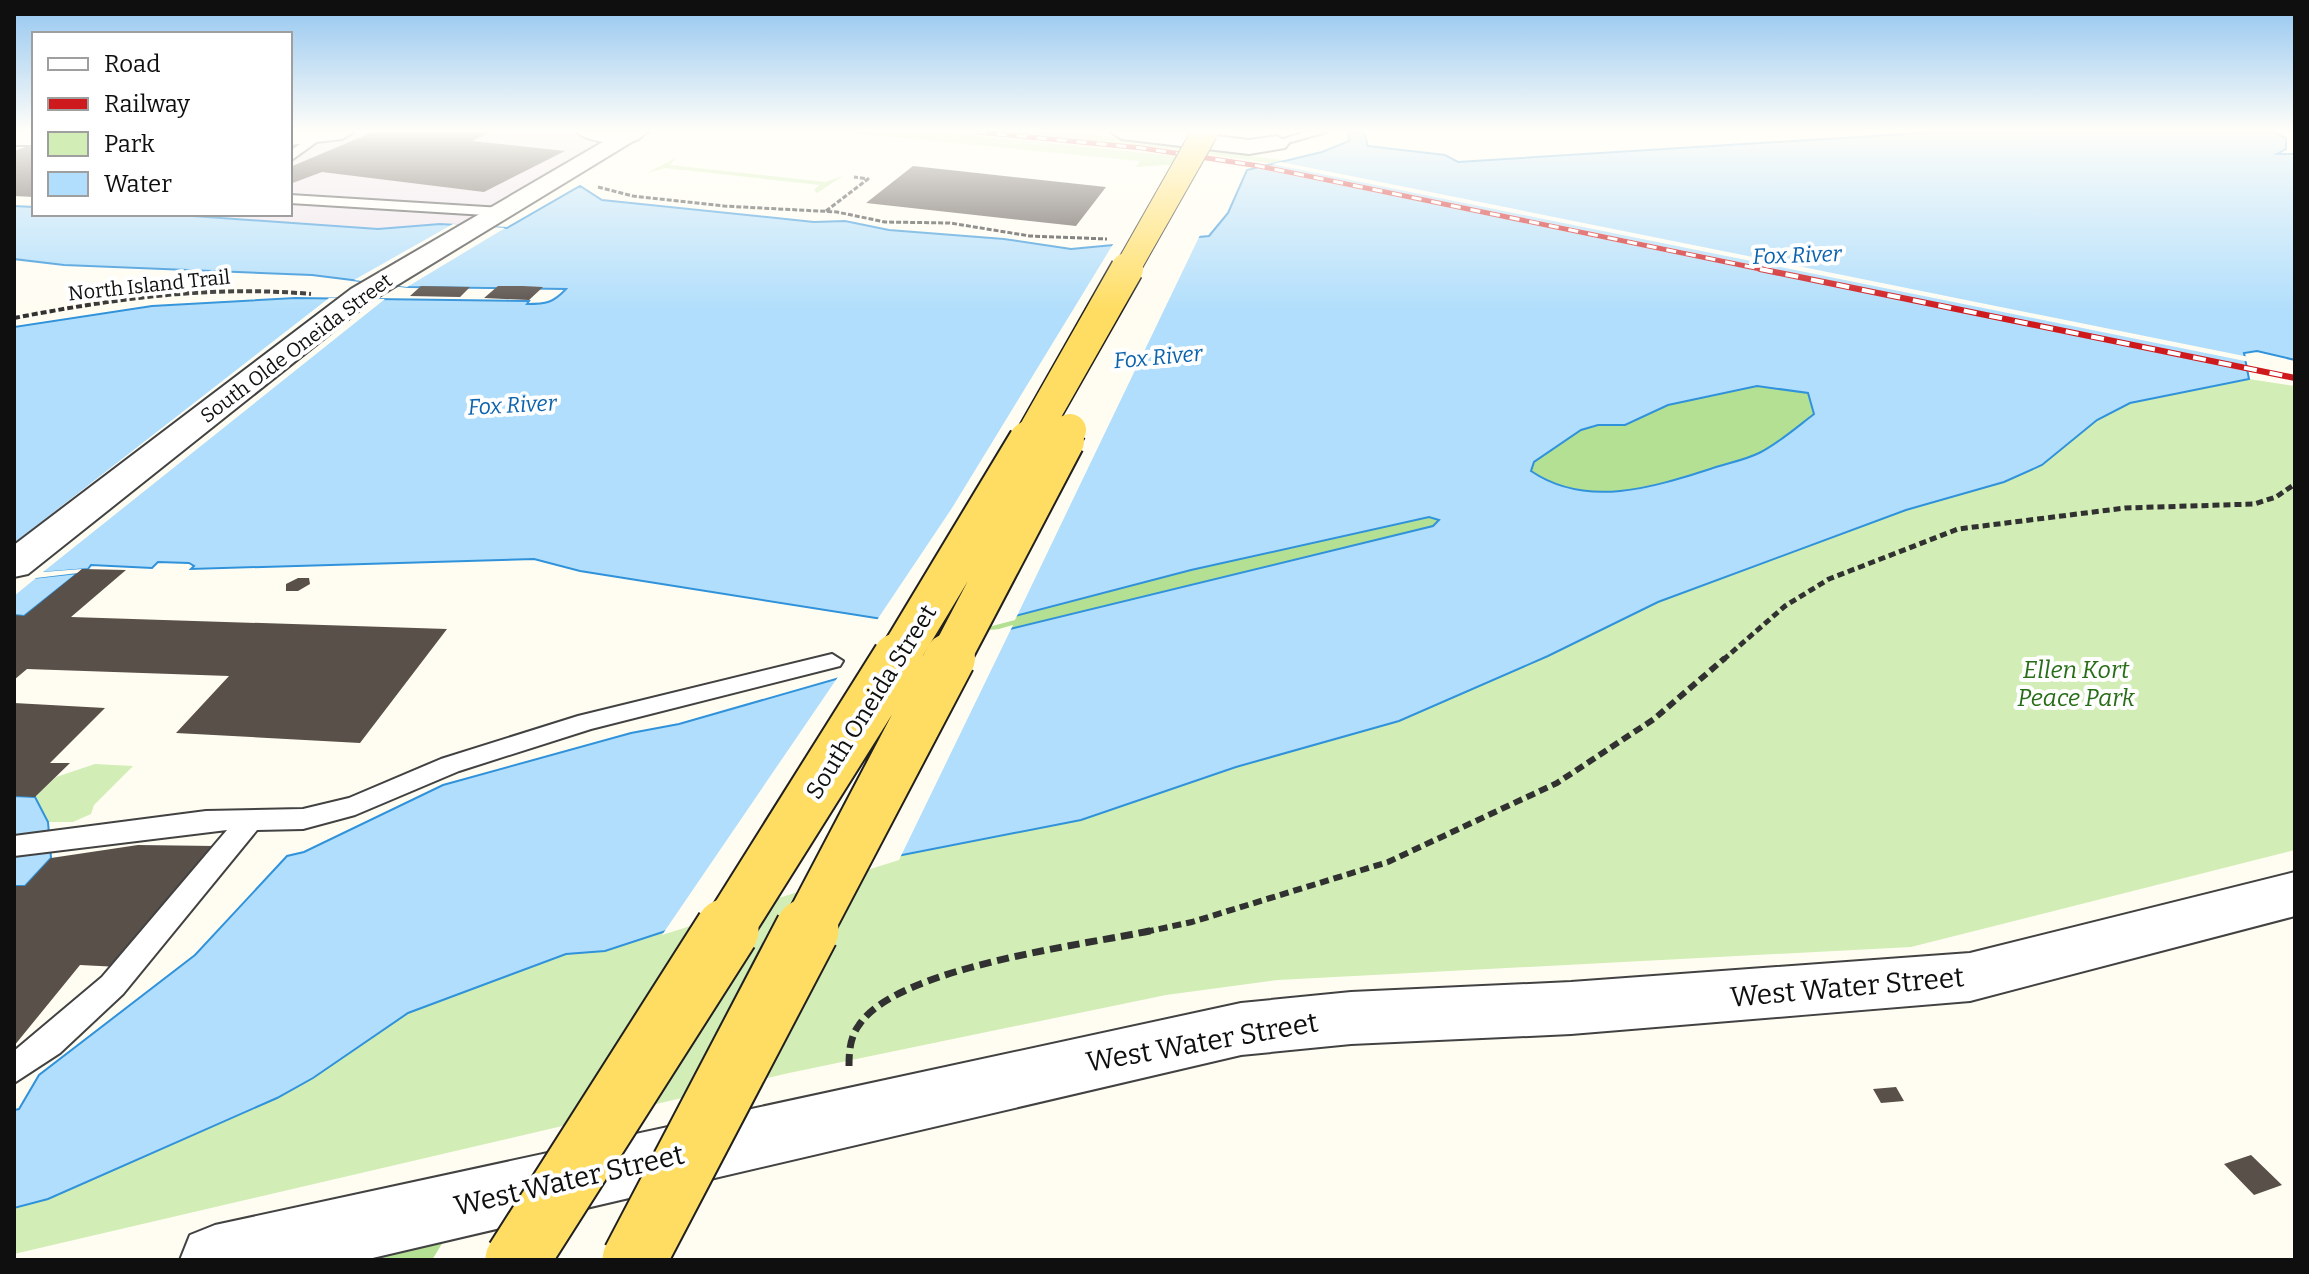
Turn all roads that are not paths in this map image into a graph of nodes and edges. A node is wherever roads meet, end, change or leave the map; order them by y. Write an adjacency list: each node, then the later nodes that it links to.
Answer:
1 (537, 191): 5 (street, South Olde Oneida Street)
2 (1171, 191): 13 (main road, South Oneida Street, bridge)
3 (1195, 191): 14 (main road, South Oneida Street, bridge)
4 (292, 199): 5 (lane)
5 (502, 212): 6 (street, South Olde Oneida Street)
6 (14, 565)
7 (832, 661): 8 (lane)
8 (250, 820): 9 (lane); 11 (lane)
9 (14, 846)
10 (2295, 894): 12 (street, West Water Street)
11 (14, 1069)
12 (215, 1260)
13 (517, 1260)
14 (634, 1260)

